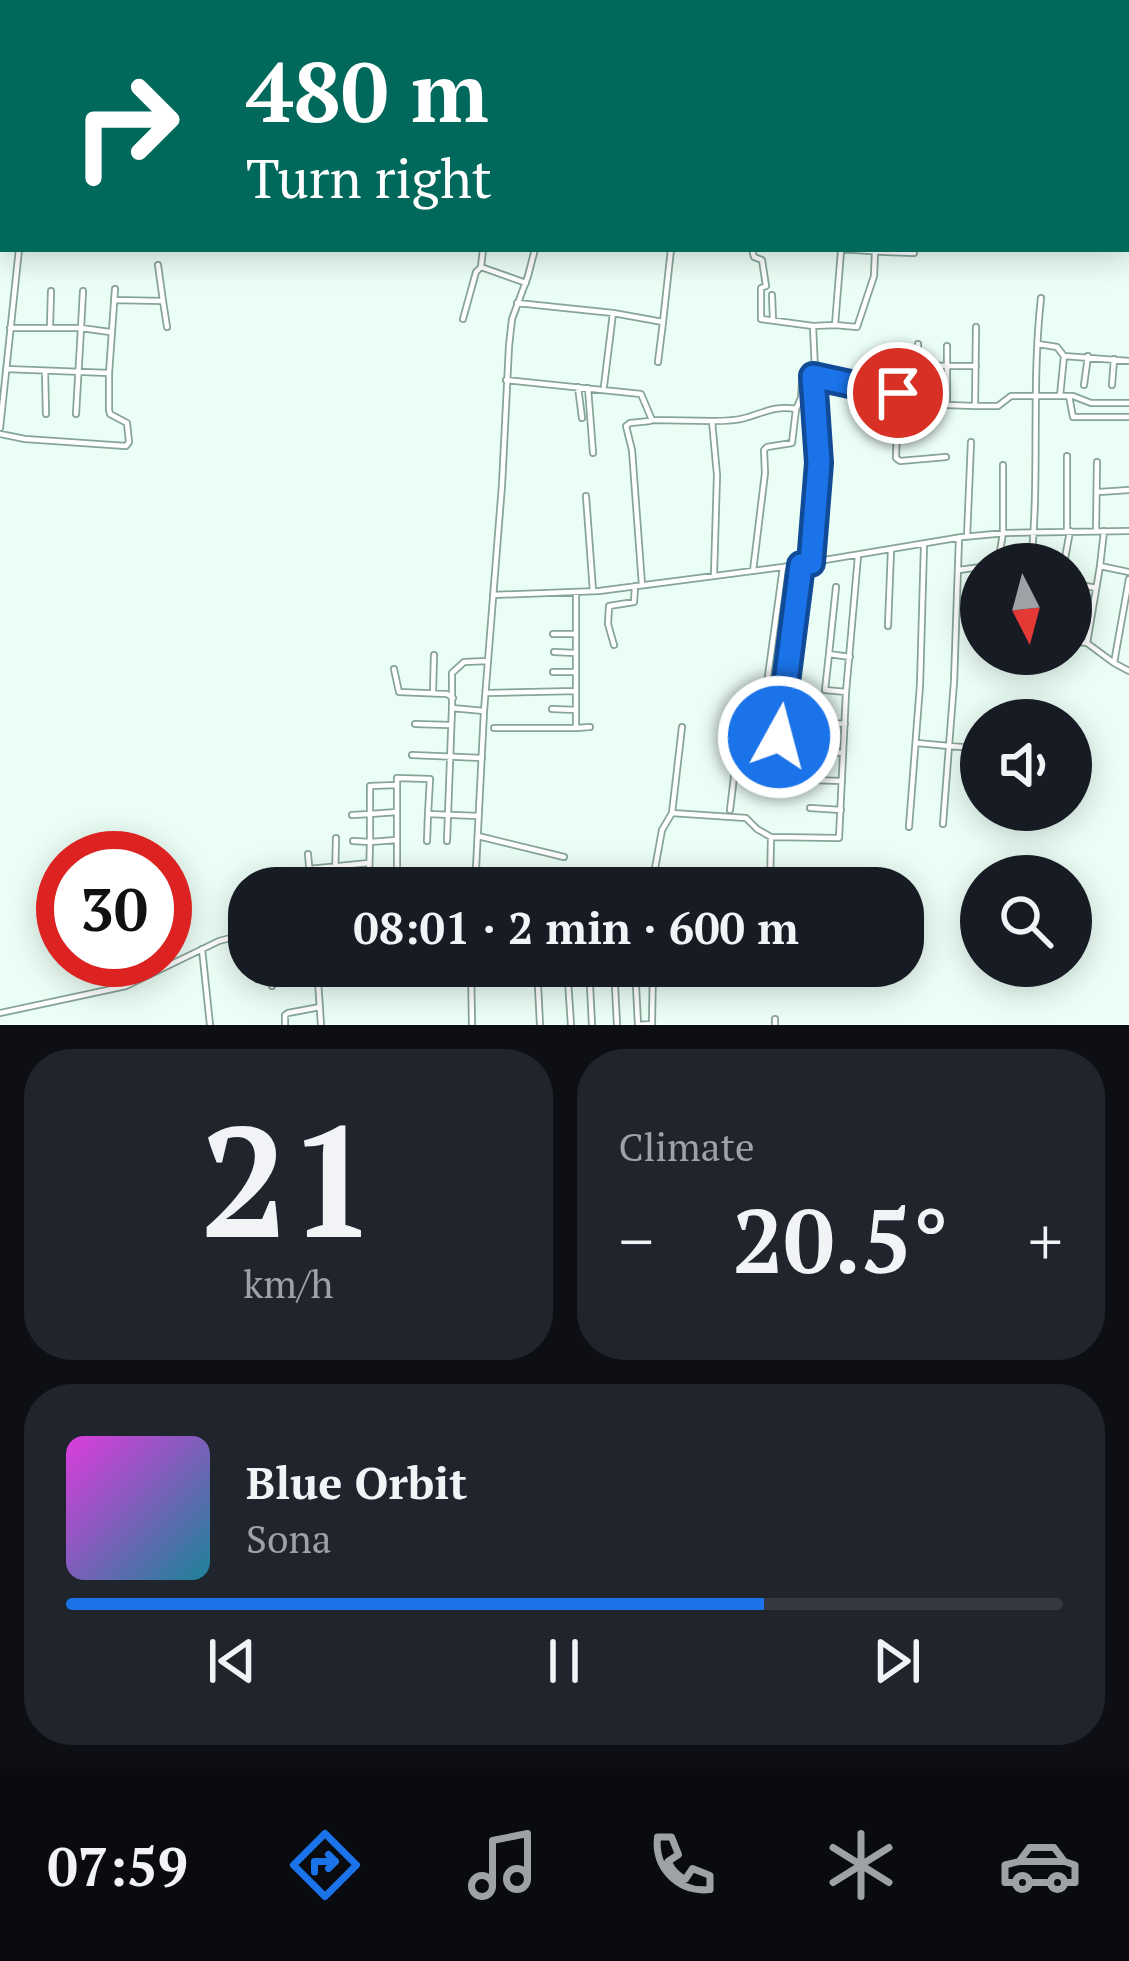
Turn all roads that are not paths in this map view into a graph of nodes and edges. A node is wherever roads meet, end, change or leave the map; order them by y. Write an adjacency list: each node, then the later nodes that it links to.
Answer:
1 (19, 252): 28 (street)
2 (483, 252): 9 (street)
3 (535, 252): 10 (street)
4 (671, 252): 22 (street)
5 (753, 252): 21 (street)
6 (841, 252): 23 (street)
7 (875, 252): 23 (street)
8 (158, 265): 17 (street)
9 (481, 267): 10 (street); 20 (street)
10 (526, 283): 18 (street)
11 (115, 289): 16 (street)
12 (51, 291): 25 (street)
13 (83, 291): 29 (street)
14 (772, 295): 21 (street)
15 (1041, 298): 32 (street)
16 (114, 300): 17 (street); 30 (street)
17 (163, 302): 26 (street)
18 (517, 303): 19 (street); 47 (street)
19 (613, 313): 22 (street); 50 (street)
20 (463, 319)
21 (773, 320): 24 (street)
22 (663, 322): 38 (street)
23 (835, 325): 24 (street)
24 (813, 326): 46 (street)
25 (50, 327): 28 (street); 29 (street)
26 (166, 327)
27 (976, 327): 41 (street)
28 (10, 328): 42 (street)
29 (81, 328): 30 (street); 44 (street)
30 (112, 333): 45 (street)
31 (918, 344): 39 (street)
32 (1036, 344): 34 (street); 56 (street)
33 (947, 346): 40 (street)
34 (1064, 356): 35 (street); 54 (street)
35 (1088, 356): 36 (street); 48 (street)
36 (1114, 359): 37 (street); 49 (street)
37 (1129, 361)
38 (658, 362)
39 (918, 364): 40 (street); 51 (street); 58 (street)
40 (947, 366): 41 (street); 59 (street)
41 (976, 366): 59 (street)
42 (6, 369): 43 (street); 67 (street)
43 (45, 370): 44 (street); 61 (street)
44 (78, 372): 45 (street); 62 (street)
45 (109, 373): 67 (street)
46 (813, 378): 51 (street); 60 (street); 89 (street)
47 (506, 380): 52 (street); 103 (street)
48 (1084, 385)
49 (1112, 385)
50 (604, 386)
51 (884, 386): 71 (street)
52 (578, 387): 53 (street); 64 (street)
53 (588, 388): 65 (street); 69 (street)
54 (1060, 396): 55 (street); 56 (street)
55 (1069, 396): 57 (street); 63 (street)
56 (1035, 397): 59 (street); 80 (street)
57 (1129, 403)
58 (930, 405)
59 (975, 406)
60 (796, 409): 66 (street); 94 (street)
61 (46, 414)
62 (76, 414)
63 (1129, 417)
64 (582, 418)
65 (652, 420): 66 (street); 97 (street)
66 (712, 422): 96 (street)
67 (0, 431)
68 (971, 442): 82 (street)
69 (593, 453)
70 (1067, 456): 77 (street)
71 (946, 457)
72 (1096, 462): 75 (street)
73 (1003, 465): 81 (street)
74 (1129, 490): 75 (street)
75 (1097, 492): 78 (street)
76 (586, 496): 101 (street)
77 (1068, 531): 78 (street); 80 (street); 85 (street)
78 (1100, 531): 79 (street); 91 (street)
79 (1129, 531)
80 (1034, 532): 81 (street); 84 (street)
81 (1003, 533): 82 (street); 83 (street)
82 (963, 537): 86 (street); 93 (street)
83 (1001, 543)
84 (1033, 543)
85 (1067, 543)
86 (924, 544): 87 (street); 140 (street)
87 (891, 550): 88 (street); 105 (street)
88 (858, 556): 89 (street); 114 (street)
89 (811, 563): 90 (street)
90 (801, 565): 92 (street); 139 (street)
91 (1100, 566): 95 (street); 100 (street)
92 (783, 567): 94 (street); 148 (street)
93 (959, 570): 141 (street)
94 (753, 571): 96 (street)
95 (1129, 575): 116 (street)
96 (714, 576): 97 (street)
97 (639, 586): 101 (street); 108 (street)
98 (836, 587): 112 (street)
99 (1092, 587): 100 (street)
100 (1096, 588): 104 (street)
101 (593, 591): 102 (street)
102 (576, 592): 103 (street); 107 (street)
103 (493, 596): 115 (street)
104 (1092, 612)
105 (888, 626)
106 (553, 634): 107 (street)
107 (576, 634): 111 (street)
108 (614, 645)
109 (1092, 647): 116 (street)
110 (554, 652): 111 (street)
111 (576, 653): 120 (street)
112 (830, 654): 114 (street); 124 (street)
113 (434, 655): 122 (street)
114 (850, 657): 124 (street)
115 (488, 661): 123 (street); 125 (street)
116 (1114, 663): 118 (street)
117 (394, 669): 122 (street)
118 (1129, 670)
119 (553, 672): 120 (street)
120 (576, 672): 121 (street)
121 (576, 691): 123 (street); 128 (street)
122 (433, 692): 125 (street)
123 (485, 692): 129 (street)
124 (846, 692): 132 (street)
125 (453, 698): 126 (street)
126 (452, 708): 129 (street); 133 (street)
127 (552, 709): 128 (street)
128 (576, 710): 137 (street)
129 (484, 711): 147 (street)
130 (820, 722): 132 (street)
131 (415, 724): 133 (street)
132 (845, 724): 144 (street)
133 (449, 725): 146 (street)
134 (590, 727): 137 (street)
135 (682, 727): 156 (street)
136 (494, 728): 137 (street)
137 (576, 728)
138 (739, 735): 148 (street)
139 (779, 737)
140 (916, 743): 141 (street); 163 (street)
141 (949, 746): 142 (street); 162 (street)
142 (960, 747)
143 (817, 751): 144 (street)
144 (843, 753): 150 (street)
145 (412, 754): 146 (street)
146 (448, 757): 147 (street); 160 (street)
147 (482, 758): 161 (street)
148 (736, 758): 153 (street)
149 (812, 780): 150 (street)
150 (842, 781): 154 (street)
151 (397, 785): 155 (street); 158 (street); 159 (street)
152 (810, 808): 154 (street)
153 (730, 810)
154 (841, 810): 165 (street)
155 (397, 812): 158 (street); 167 (street)
156 (672, 813): 165 (street); 180 (street)
157 (352, 814): 158 (street)
158 (370, 814): 171 (street)
159 (428, 814): 160 (street); 168 (street)
160 (448, 814): 161 (street); 169 (street)
161 (479, 817): 164 (street)
162 (943, 824)
163 (909, 827)
164 (478, 836): 173 (street); 179 (street)
165 (771, 837): 181 (street)
166 (336, 838): 176 (street)
167 (397, 840): 171 (street); 178 (street)
168 (427, 841)
169 (447, 841)
170 (353, 842): 171 (street)
171 (370, 842): 174 (street)
172 (308, 854): 175 (street)
173 (564, 856)
174 (369, 863): 176 (street); 177 (street)
175 (309, 867)
176 (336, 867)
177 (369, 867)
178 (397, 867)
179 (477, 867)
180 (655, 867)
181 (770, 867)
182 (228, 939): 183 (street)
183 (202, 950): 193 (street); 195 (street)
184 (319, 987): 192 (street)
185 (471, 987): 198 (street)
186 (538, 987): 199 (street)
187 (569, 987): 200 (street)
188 (590, 987): 201 (street)
189 (615, 987): 202 (street)
190 (637, 987): 203 (street)
191 (653, 987): 194 (street)
192 (320, 1007): 196 (street); 197 (street)
193 (0, 1013)
194 (652, 1024): 203 (street)
195 (210, 1025)
196 (285, 1025)
197 (321, 1025)
198 (472, 1025)
199 (540, 1025)
200 (571, 1025)
201 (592, 1025)
202 (617, 1025)
203 (638, 1025)

